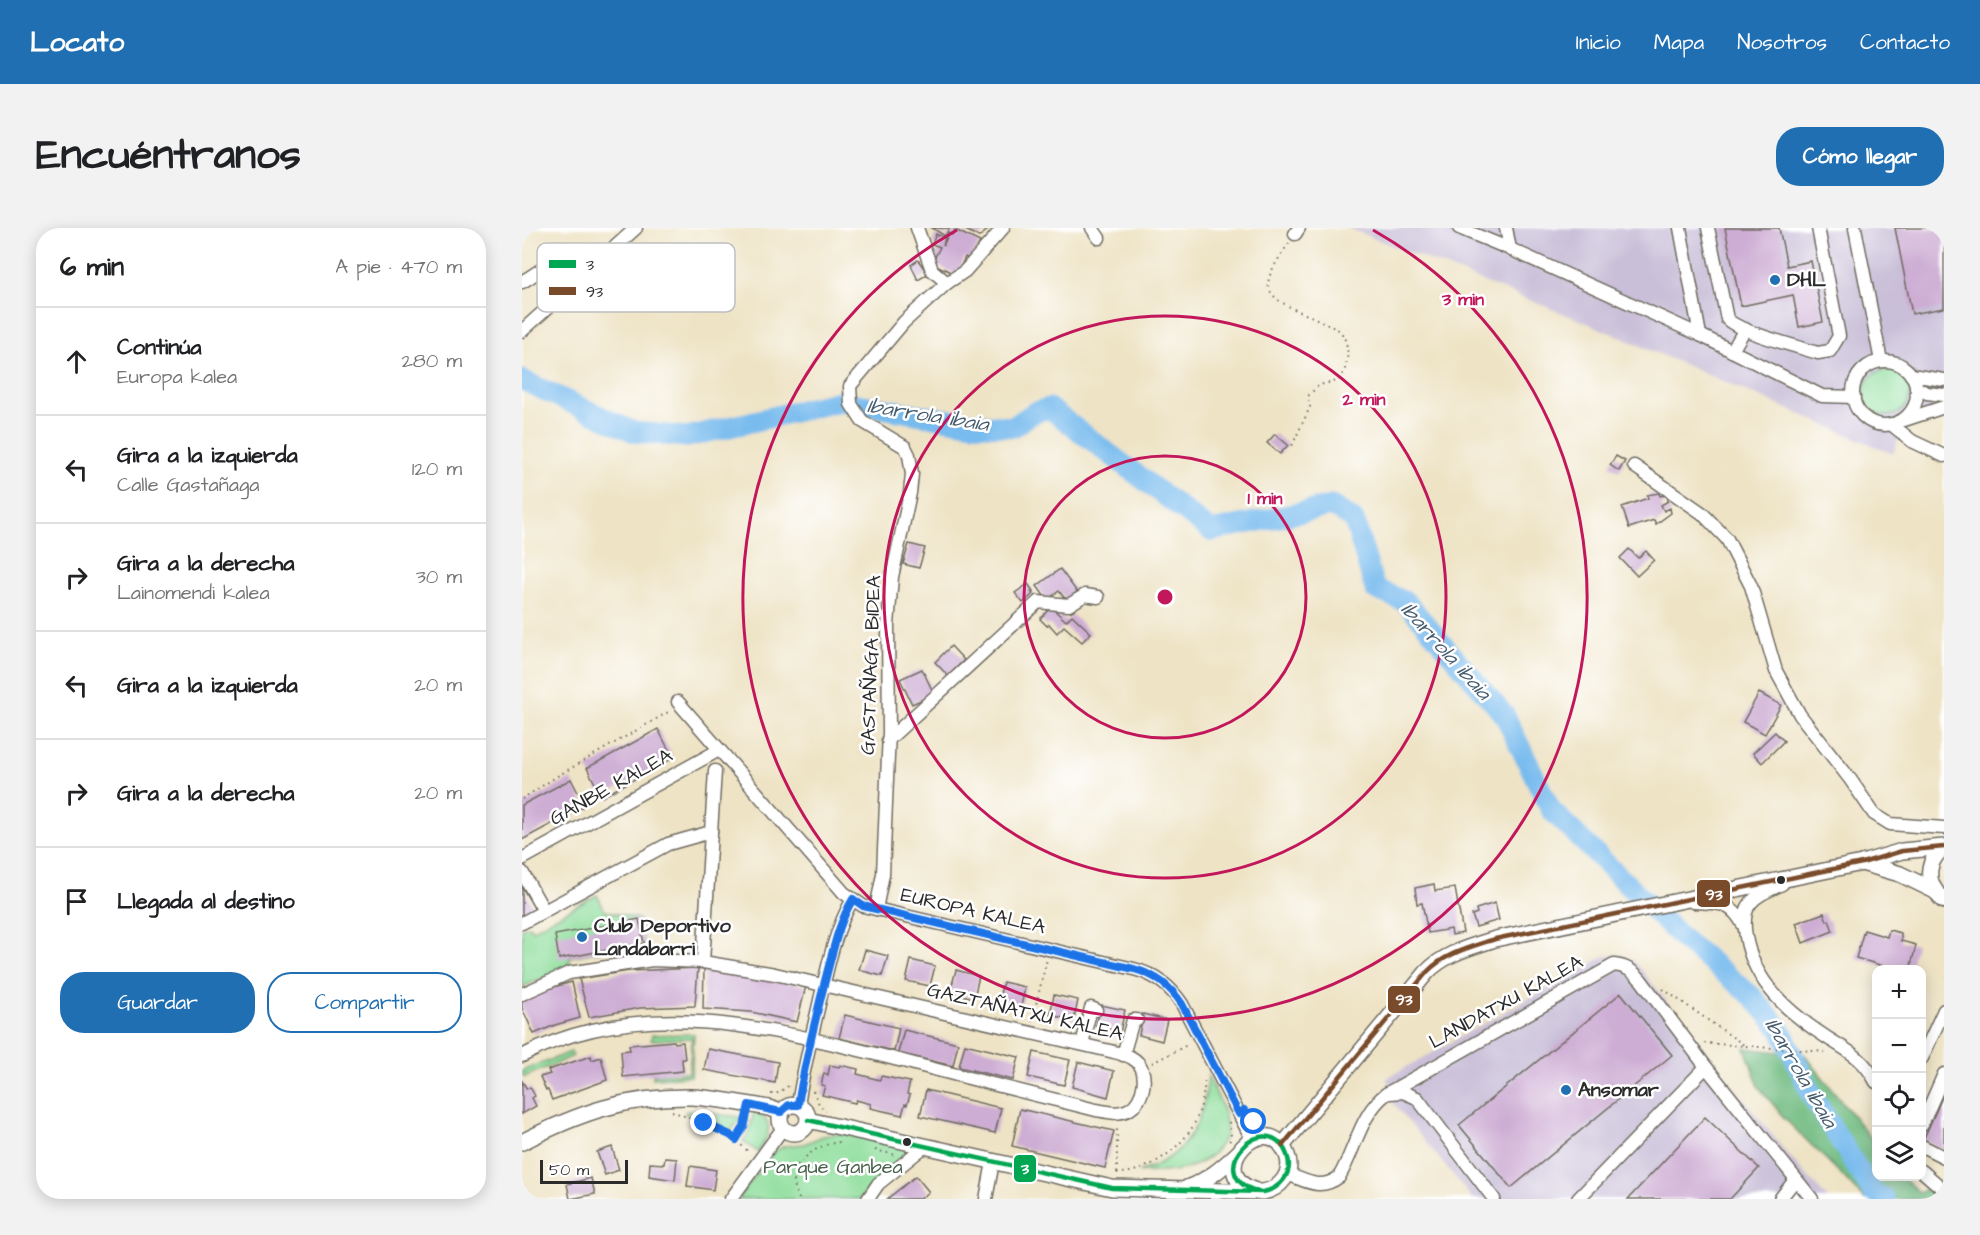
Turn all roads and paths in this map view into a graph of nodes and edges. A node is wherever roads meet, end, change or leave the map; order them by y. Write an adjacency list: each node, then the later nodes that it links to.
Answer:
1 (636, 228): 11 (street)
2 (917, 228): 15 (street)
3 (1003, 228): 15 (street, GASTAÑAGA BIDEA)
4 (1459, 228): 12 (street)
5 (1506, 228): 12 (street)
6 (1680, 228): 19 (street)
7 (1708, 228): 17 (street)
8 (1818, 228): 17 (street)
9 (1855, 228): 21 (street)
10 (1297, 231): 29 (path)
11 (619, 243)
12 (1510, 249): 19 (street)
13 (537, 273): 14 (street)
14 (522, 282)
15 (947, 283): 34 (street, GASTAÑAGA BIDEA)
16 (543, 312): 18 (street)
17 (1745, 329): 20 (street)
18 (522, 331)
19 (1700, 335): 20 (street)
20 (1732, 351): 26 (street)
21 (1881, 361): 22 (street); 26 (street)
22 (1911, 375): 23 (street); 24 (street)
23 (1944, 380)
24 (1916, 388): 25 (street); 28 (street)
25 (1944, 395)
26 (1854, 397): 28 (street)
27 (1944, 407): 28 (street)
28 (1896, 422): 30 (street)
29 (1290, 448)
30 (1944, 456)
31 (1634, 466): 38 (street)
32 (1098, 597): 34 (street)
33 (679, 704): 35 (street, EUROPA KALEA); 37 (path)
34 (888, 740): 48 (street, GASTAÑAGA BIDEA)
35 (719, 750): 41 (street, GANBE KALEA); 46 (street, EUROPA KALEA)
36 (715, 771): 39 (street)
37 (522, 800)
38 (1944, 828)
39 (711, 832): 49 (street); 53 (street)
40 (1944, 848): 42 (main road); 45 (main road)
41 (522, 859)
42 (1862, 862): 44 (main road); 45 (main road)
43 (522, 872): 49 (street)
44 (1795, 877): 47 (main road); 51 (street)
45 (1941, 897)
46 (853, 899): 48 (street, EUROPA KALEA); 55 (street)
47 (1676, 902): 51 (street); 95 (main road)
48 (876, 909): 86 (street, EUROPA KALEA)
49 (544, 911): 50 (street)
50 (522, 923)
51 (1744, 926): 73 (street)
52 (1047, 960): 61 (path)
53 (703, 962): 55 (street, GAZTAÑATXU KALEA); 56 (street, GAZTAÑATXU KALEA)
54 (1641, 980): 65 (path); 66 (street); 78 (street, LANDATXU KALEA)
55 (824, 986): 61 (street, GAZTAÑATXU KALEA); 62 (street)
56 (522, 994)
57 (1079, 1007): 63 (street)
58 (1096, 1010): 63 (street)
59 (1944, 1010): 67 (street)
60 (1137, 1020): 69 (street)
61 (1030, 1032): 63 (street, GAZTAÑATXU KALEA)
62 (811, 1039): 70 (street); 81 (street); 84 (street)
63 (1079, 1044): 69 (street, GAZTAÑATXU KALEA)
64 (1189, 1044): 72 (path)
65 (1744, 1045): 66 (path); 68 (path)
66 (1691, 1046): 71 (street)
67 (1926, 1049)
68 (1830, 1053)
69 (1123, 1055): 72 (street, GAZTAÑATXU KALEA)
70 (522, 1056)
71 (1706, 1067): 107 (street); 117 (street)
72 (1141, 1069): 84 (street)
73 (1872, 1073)
74 (1944, 1074): 87 (street)
75 (1206, 1077): 104 (path)
76 (793, 1080): 79 (path)
77 (813, 1086): 85 (path)
78 (1386, 1094): 105 (street); 116 (street)
79 (767, 1095)
80 (749, 1105): 83 (main road); 91 (path); 92 (main road)
81 (798, 1105): 83 (main road); 88 (main road)
82 (670, 1110): 91 (path)
83 (781, 1112): 89 (main road)
84 (1117, 1113): 104 (path)
85 (830, 1114)
86 (1239, 1114): 90 (street, EUROPA KALEA); 98 (path)
87 (1926, 1115)
88 (808, 1120): 89 (main road); 94 (main road)
89 (783, 1128): 101 (street)
90 (1252, 1139): 95 (main road); 98 (main road)
91 (736, 1140): 101 (path)
92 (522, 1142)
93 (843, 1142): 103 (path)
94 (925, 1146): 100 (street); 102 (main road)
95 (1282, 1146): 105 (main road)
96 (866, 1148): 100 (path)
97 (1926, 1148): 99 (street)
98 (1233, 1150): 110 (main road); 111 (main road)
99 (1944, 1157)
100 (910, 1159): 114 (street)
101 (760, 1160): 103 (path); 112 (street)
102 (993, 1162): 108 (main road); 115 (street)
103 (793, 1170): 113 (path)
104 (1117, 1173): 108 (path)
105 (1287, 1174): 111 (main road)
106 (1926, 1174): 109 (street)
107 (1795, 1180): 118 (street); 119 (street)
108 (1112, 1188): 110 (main road)
109 (1944, 1190)
110 (1178, 1191): 111 (main road)
111 (1256, 1191)
112 (731, 1199)
113 (799, 1199)
114 (868, 1199)
115 (986, 1199)
116 (1494, 1199)
117 (1578, 1199)
118 (1780, 1199)
119 (1812, 1199)

